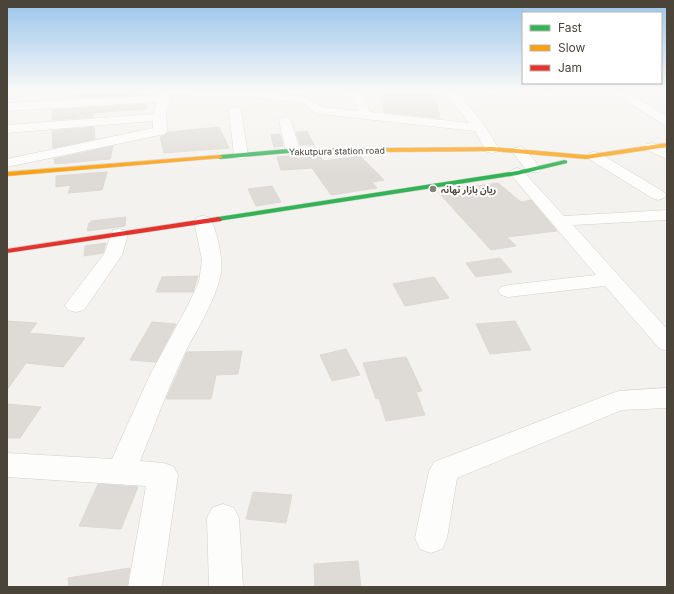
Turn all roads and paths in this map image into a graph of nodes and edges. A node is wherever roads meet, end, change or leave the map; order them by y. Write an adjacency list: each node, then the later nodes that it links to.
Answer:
1 (65, 119): 8 (street)
2 (162, 119): 17 (street)
3 (236, 119): 14 (street)
4 (398, 119): 7 (street)
5 (472, 119): 7 (street)
6 (285, 121): 12 (street)
7 (479, 128): 11 (street)
8 (7, 129)
9 (667, 145): 10 (street, Yakutpura station road)
10 (652, 147): 15 (street); 16 (street, Yakutpura station road)
11 (492, 149): 12 (street, Yakutpura station road); 13 (street, Yakutpura station road)
12 (292, 151): 14 (street, Yakutpura station road)
13 (519, 152): 16 (street, Yakutpura station road); 18 (street)
14 (241, 155): 19 (street, Yakutpura station road)
15 (667, 155)
16 (590, 156): 18 (street); 20 (street)
17 (7, 163)
18 (526, 171): 22 (street); 23 (street)
19 (7, 174)
20 (658, 195)
21 (667, 215): 23 (street)
22 (203, 221): 24 (street); 32 (street)
23 (559, 221): 26 (street)
24 (119, 234): 25 (street); 28 (street)
25 (7, 251)
26 (610, 279): 27 (street); 29 (street)
27 (508, 291)
28 (76, 305)
29 (667, 343)
30 (667, 398): 34 (street)
31 (7, 465): 32 (street)
32 (121, 472): 35 (street)
33 (223, 518): 36 (street)
34 (431, 538)
35 (145, 587)
36 (226, 587)

